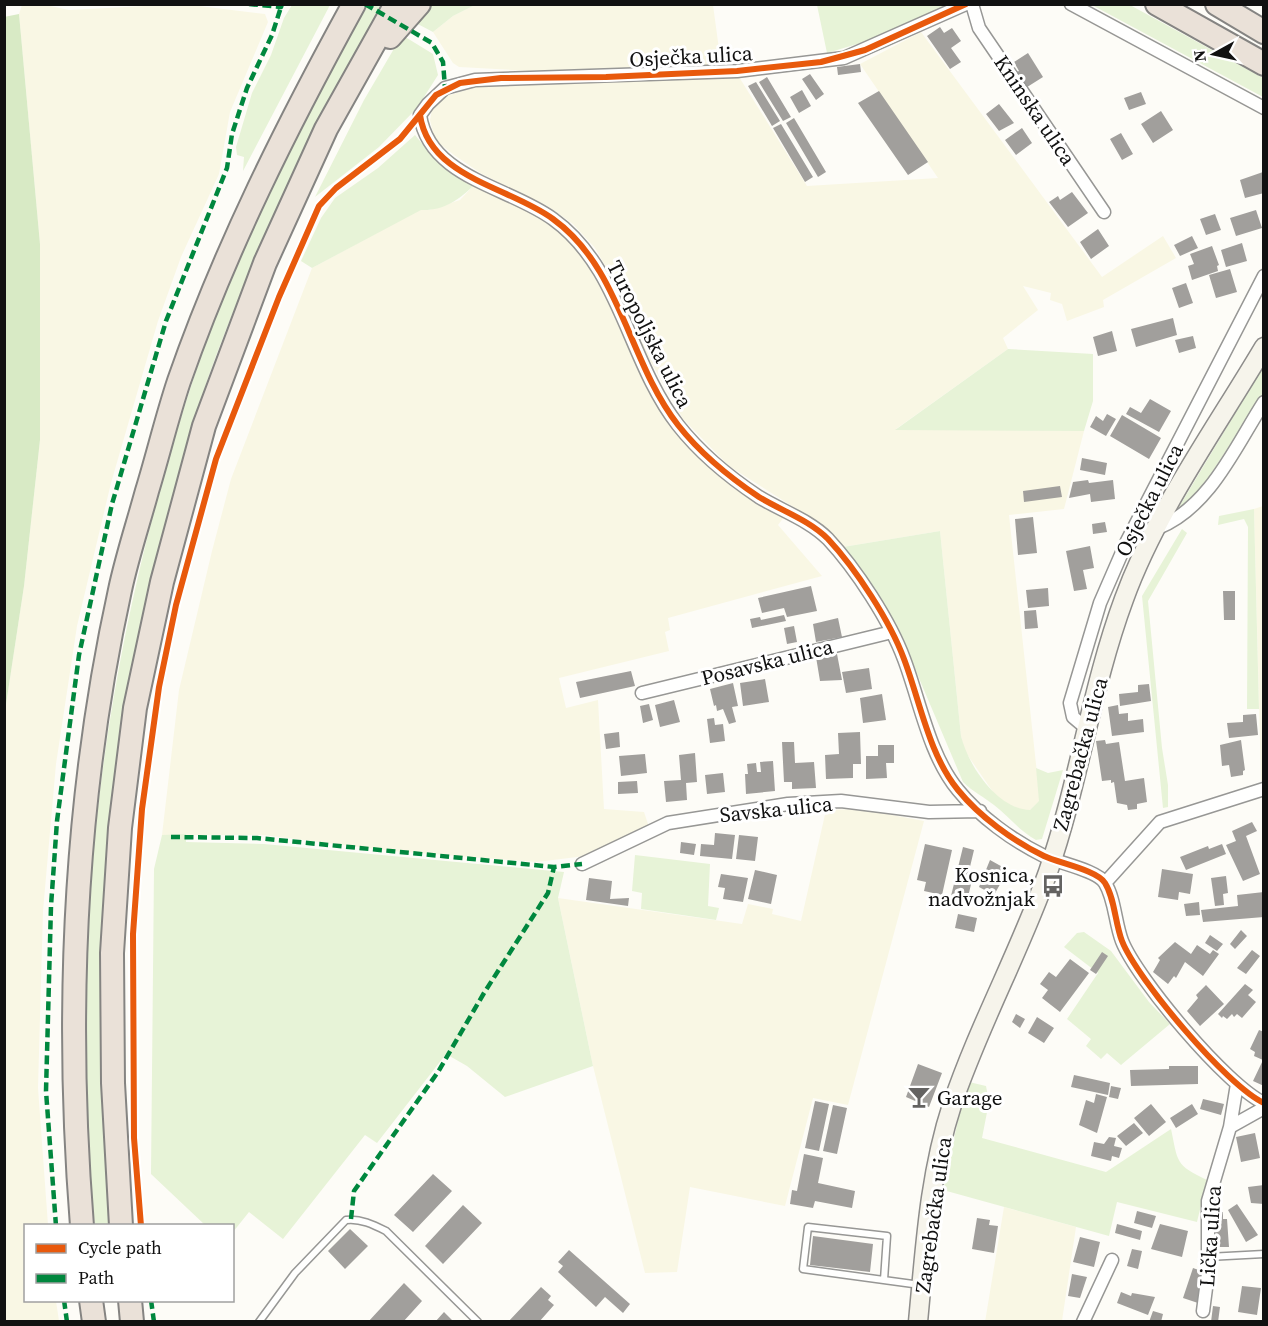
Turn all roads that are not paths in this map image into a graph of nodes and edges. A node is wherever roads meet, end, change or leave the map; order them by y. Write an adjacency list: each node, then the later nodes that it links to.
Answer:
1 (341, 4): 14 (highway)
2 (354, 4): 14 (highway)
3 (396, 4): 15 (highway)
4 (419, 4): 15 (highway)
5 (966, 4): 13 (street, Osječka ulica)
6 (972, 4): 16 (street, Kninska ulica)
7 (1071, 4): 12 (street)
8 (1157, 4): 11 (highway)
9 (1217, 4): 10 (highway)
10 (1263, 32)
11 (1263, 64)
12 (1263, 108)
13 (420, 115): 21 (street, Turopoljska ulica)
14 (291, 119): 33 (highway)
15 (326, 129): 34 (highway)
16 (1104, 212)
17 (1263, 276): 23 (street, Osječka ulica)
18 (1263, 347): 20 (street, Zagrebačka ulica)
19 (1261, 408): 20 (street)
20 (1158, 528): 23 (street, Zagrebačka ulica)
21 (892, 632): 22 (street, Posavska ulica); 25 (street, Turopoljska ulica)
22 (642, 693)
23 (1086, 728): 26 (street, Zagrebačka ulica)
24 (1263, 789): 28 (street)
25 (980, 811): 26 (street, Turopoljska ulica); 27 (street, Savska ulica)
26 (1052, 859): 28 (street, Turopoljska ulica); 39 (street, Zagrebačka ulica)
27 (582, 864)
28 (1105, 883): 29 (street)
29 (1236, 1084): 30 (street); 32 (street, Lička ulica)
30 (1263, 1103)
31 (1263, 1108): 32 (street)
32 (1230, 1127): 36 (street, Lička ulica)
33 (82, 1224)
34 (121, 1224)
35 (1263, 1254): 36 (lane)
36 (1208, 1257): 42 (street, Lička ulica)
37 (1112, 1260): 48 (street)
38 (884, 1280): 38 (lane); 39 (lane)
39 (921, 1284): 47 (street, Zagrebačka ulica)
40 (91, 1302): 43 (highway)
41 (130, 1302): 44 (highway)
42 (1203, 1311)
43 (94, 1322)
44 (132, 1322)
45 (260, 1322): 46 (lane)
46 (478, 1322)
47 (918, 1322)
48 (1083, 1322)

